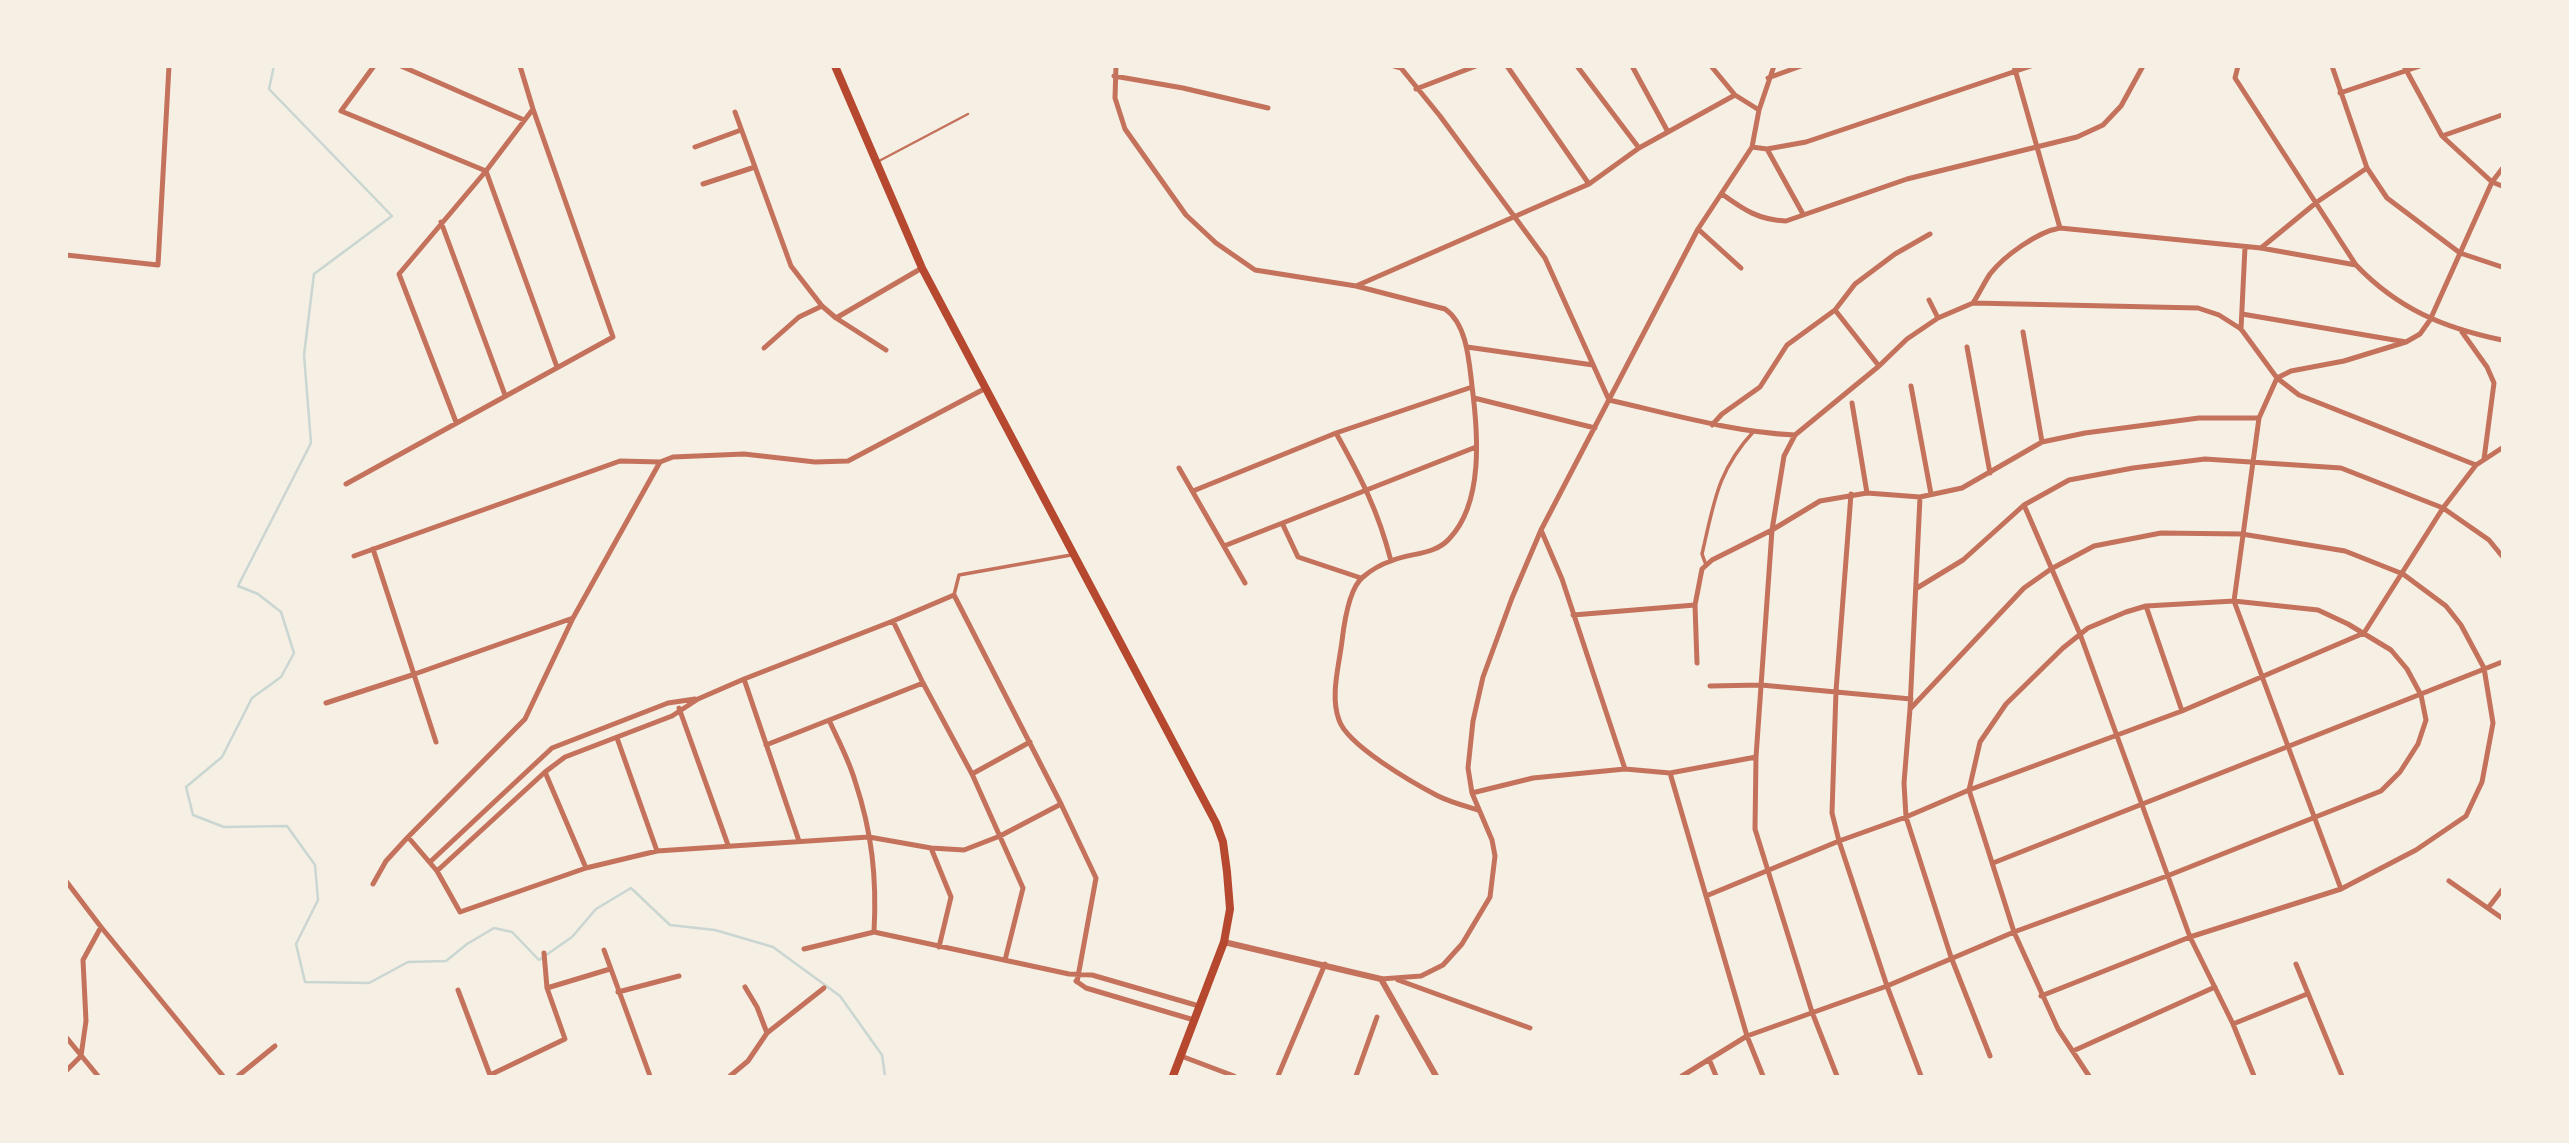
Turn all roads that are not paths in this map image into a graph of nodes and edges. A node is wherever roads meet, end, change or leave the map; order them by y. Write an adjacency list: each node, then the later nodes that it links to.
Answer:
1 (169, 66): 63 (street)
2 (374, 66): 47 (street)
3 (401, 66): 34 (street)
4 (520, 66): 29 (street)
5 (835, 66): 43 (main road)
6 (1116, 66): 23 (street)
7 (1394, 66): 20 (street)
8 (1476, 66): 25 (street)
9 (1507, 66): 50 (street)
10 (1577, 66): 41 (street)
11 (1632, 66): 36 (street)
12 (1711, 66): 27 (street)
13 (1774, 66): 24 (street)
14 (1801, 66): 24 (street)
15 (2031, 66): 21 (street)
16 (2143, 66): 38 (street)
17 (2238, 66): 53 (street)
18 (2332, 66): 26 (street)
19 (2420, 66): 22 (street)
20 (1401, 67): 25 (street)
21 (2015, 69): 38 (street); 42 (street)
22 (2404, 69): 26 (street); 37 (street)
23 (1114, 76): 28 (street); 68 (street)
24 (1768, 78): 30 (street)
25 (1416, 89): 55 (street)
26 (2340, 93): 45 (street)
27 (1735, 95): 30 (street); 36 (street)
28 (1268, 108)
29 (533, 109): 34 (street); 88 (street)
30 (1759, 110): 39 (street)
31 (736, 112): 35 (street)
32 (968, 114): 43 (lane)
33 (2502, 115): 37 (street)
34 (524, 120): 47 (street)
35 (741, 130): 40 (street); 44 (street)
36 (1668, 132): 41 (street)
37 (2442, 136): 48 (street)
38 (2035, 145): 54 (street); 57 (street)
39 (1752, 147): 42 (street); 52 (street)
40 (695, 148)
41 (1639, 148): 50 (street)
42 (1767, 149): 54 (street)
43 (877, 163): 66 (main road)
44 (755, 167): 49 (street); 71 (street)
45 (2367, 168): 53 (street); 62 (street)
46 (2502, 169): 48 (street)
47 (486, 171): 56 (street); 88 (street)
48 (2492, 182): 51 (street); 62 (street)
49 (703, 184)
50 (1589, 184): 55 (street)
51 (2502, 186)
52 (1722, 194): 54 (street); 58 (street)
53 (2317, 202): 61 (street); 64 (street)
54 (1803, 214)
55 (1516, 216): 68 (street); 86 (street)
56 (440, 222): 93 (street); 98 (street)
57 (2060, 228): 60 (street); 70 (street)
58 (1698, 229): 67 (street); 95 (street)
59 (1930, 234): 72 (street)
60 (2245, 247): 61 (street); 73 (street)
61 (2261, 248): 64 (street)
62 (2460, 253): 65 (street); 76 (street)
63 (66, 255)
64 (2356, 265): 76 (street)
65 (2502, 267)
66 (922, 268): 75 (street); 91 (main road)
67 (1741, 268)
68 (1356, 286): 82 (street)
69 (1929, 300): 74 (street)
70 (1973, 303): 74 (street); 77 (street)
71 (822, 306): 75 (street); 84 (street)
72 (1835, 310): 87 (street); 99 (street)
73 (2242, 314): 77 (street); 81 (street)
74 (1938, 317): 87 (street)
75 (836, 318): 85 (street)
76 (2430, 320): 79 (street); 81 (street)
77 (2241, 328): 89 (street)
78 (2023, 332): 104 (street)
79 (2462, 332): 80 (street); 107 (street)
80 (2502, 340)
81 (2406, 342): 89 (street)
82 (1466, 347): 86 (street); 92 (street)
83 (1967, 347): 112 (street)
84 (764, 348)
85 (886, 350)
86 (1592, 365): 95 (street)
87 (1879, 366): 103 (street)
88 (557, 367): 93 (street)
89 (2277, 378): 97 (street); 110 (street)
90 (1911, 386): 118 (street)
91 (986, 387): 109 (street); 128 (main road)
92 (1472, 387): 94 (street); 102 (street)
93 (505, 395): 98 (street)
94 (1474, 398): 100 (street); 105 (street)
95 (1609, 400): 99 (street); 100 (street)
96 (1852, 403): 116 (street)
97 (2259, 418): 104 (street); 108 (street)
98 (456, 422): 113 (street)
99 (1712, 425): 101 (street)
100 (1595, 428): 123 (street)
101 (1754, 431): 103 (street); 132 (street)
102 (1336, 433): 114 (street); 115 (street)
103 (1795, 435): 124 (street)
104 (2042, 442): 112 (street)
105 (1476, 447): 114 (street); 131 (street)
106 (2501, 451): 107 (street)
107 (2484, 458): 110 (street)
108 (2253, 461): 120 (street); 121 (street); 125 (street)
109 (660, 462): 127 (street); 143 (street)
110 (2476, 465): 121 (street)
111 (1179, 468): 115 (street)
112 (1990, 473): 118 (street)
113 (346, 484)
114 (1368, 490): 122 (street); 131 (street)
115 (1193, 491): 126 (street)
116 (1867, 493): 117 (street); 119 (street)
117 (1851, 494): 124 (street); 156 (street)
118 (1931, 494): 119 (street)
119 (1920, 497): 137 (street)
120 (2024, 505): 133 (street); 137 (street)
121 (2443, 508): 130 (street); 134 (street)
122 (1283, 525): 126 (street); 135 (street)
123 (1541, 530): 142 (street); 178 (street)
124 (1772, 530): 132 (street); 154 (street)
125 (2242, 534): 133 (street); 134 (street); 139 (street)
126 (1224, 547): 136 (street)
127 (373, 549): 129 (street); 150 (street)
128 (1073, 554): 138 (street); 212 (main road)
129 (354, 556)
130 (2502, 556)
131 (1391, 561): 135 (street)
132 (1706, 565): 140 (street)
133 (2051, 569): 146 (street); 162 (street)
134 (2403, 574): 145 (street); 149 (street)
135 (1361, 578): 181 (street)
136 (1245, 583)
137 (1917, 588): 159 (street)
138 (954, 595): 144 (street); 169 (street)
139 (2234, 601): 141 (street); 145 (street); 151 (street)
140 (1695, 606): 142 (street); 148 (street)
141 (2146, 606): 146 (street); 164 (street)
142 (1573, 615): 173 (street)
143 (573, 618): 150 (street); 185 (street)
144 (893, 621): 152 (street); 153 (street)
145 (2364, 633): 151 (street); 157 (street)
146 (2080, 634): 166 (street); 177 (street)
147 (2502, 662): 149 (street)
148 (1697, 663)
149 (2484, 668): 157 (street); 203 (street)
150 (412, 675): 161 (street); 168 (street)
151 (2262, 678): 164 (street); 171 (street)
152 (744, 679): 158 (street); 170 (street)
153 (923, 683): 165 (street); 176 (street)
154 (1761, 685): 155 (street); 156 (street); 172 (street)
155 (1710, 686)
156 (1836, 691): 159 (street); 188 (street)
157 (2421, 695): 171 (street); 182 (street)
158 (698, 699): 160 (street); 163 (street)
159 (1911, 699): 162 (street)
160 (676, 702): 163 (street); 191 (street)
161 (326, 703)
162 (1910, 709): 183 (street)
163 (680, 711): 167 (street); 189 (street)
164 (2182, 711): 166 (street)
165 (829, 720): 170 (street); 186 (street)
166 (2116, 736): 177 (street); 179 (street)
167 (617, 738): 174 (street); 192 (street)
168 (436, 742)
169 (1030, 742): 176 (street); 180 (street)
170 (766, 744): 187 (street)
171 (2288, 748): 179 (street); 182 (street)
172 (1756, 757): 175 (street); 198 (street)
173 (1625, 769): 175 (street); 178 (street)
174 (545, 772): 193 (street); 196 (street)
175 (1670, 773): 205 (street)
176 (972, 774): 184 (street)
177 (1969, 790): 183 (street); 195 (street)
178 (1472, 793): 181 (street)
179 (2141, 803): 195 (street); 199 (street)
180 (1061, 804): 184 (street); 223 (street)
181 (1478, 810): 225 (street)
182 (2314, 816): 199 (street); 203 (street)
183 (1906, 817): 188 (street); 217 (street)
184 (1000, 836): 190 (street); 218 (street)
185 (408, 837): 194 (street); 202 (street)
186 (869, 837): 187 (street); 190 (street); 209 (street)
187 (799, 841): 189 (street)
188 (1839, 841): 198 (street); 226 (street)
189 (728, 845): 192 (street)
190 (931, 848): 213 (street)
191 (444, 849): 193 (street); 194 (street)
192 (657, 850): 196 (street)
193 (453, 856): 197 (street)
194 (430, 862): 197 (street)
195 (1993, 863): 210 (street)
196 (586, 869): 197 (street)
197 (438, 871)
198 (1769, 871): 205 (street); 238 (street)
199 (2167, 876): 210 (street); 211 (street)
200 (66, 881): 208 (street)
201 (2449, 881): 206 (street)
202 (373, 884)
203 (2341, 889): 211 (street)
204 (2502, 890): 206 (street)
205 (1706, 896): 244 (street)
206 (2488, 908): 207 (street)
207 (2502, 918)
208 (101, 927): 248 (street); 254 (street)
209 (874, 932): 213 (street); 214 (street)
210 (2014, 932): 217 (street); 235 (street)
211 (2190, 937): 229 (street); 235 (street)
212 (1224, 942): 219 (street); 237 (main road)
213 (939, 947): 218 (street)
214 (804, 949)
215 (604, 950): 221 (street)
216 (544, 953): 230 (street)
217 (1951, 957): 226 (street); 250 (street)
218 (1005, 960): 223 (street)
219 (1325, 964): 224 (street); 261 (street)
220 (2296, 964): 234 (street)
221 (610, 969): 230 (street); 233 (street)
222 (679, 976): 233 (street)
223 (1078, 978): 228 (street); 236 (street)
224 (1381, 979): 225 (street); 263 (street)
225 (1394, 979): 242 (street)
226 (1887, 986): 238 (street); 268 (street)
227 (746, 987): 243 (street)
228 (1135, 987): 236 (street); 237 (street)
229 (2215, 987): 241 (street); 247 (street)
230 (547, 988): 256 (street)
231 (824, 988): 243 (street)
232 (458, 990): 256 (street)
233 (618, 992): 257 (street)
234 (2306, 994): 241 (street); 271 (street)
235 (2041, 996): 247 (street)
236 (1130, 1001): 240 (street)
237 (1200, 1006): 240 (main road)
238 (1812, 1012): 244 (street); 267 (street)
239 (1377, 1017): 262 (street)
240 (1194, 1020): 249 (main road)
241 (2233, 1024): 270 (street)
242 (1530, 1028)
243 (767, 1033): 258 (street)
244 (1746, 1036): 251 (street); 266 (street)
245 (66, 1037): 248 (street)
246 (275, 1045): 255 (street)
247 (2073, 1051): 269 (street)
248 (81, 1056): 252 (street); 253 (street)
249 (1181, 1056): 259 (main road); 260 (street)
250 (1990, 1056)
251 (1709, 1059): 264 (street); 265 (street)
252 (66, 1071)
253 (99, 1076)
254 (223, 1076)
255 (238, 1076)
256 (491, 1076)
257 (650, 1076)
258 (730, 1076)
259 (1173, 1076)
260 (1234, 1076)
261 (1278, 1076)
262 (1356, 1076)
263 (1436, 1076)
264 (1682, 1076)
265 (1716, 1076)
266 (1763, 1076)
267 (1837, 1076)
268 (1920, 1076)
269 (2089, 1076)
270 (2254, 1076)
271 (2342, 1076)

